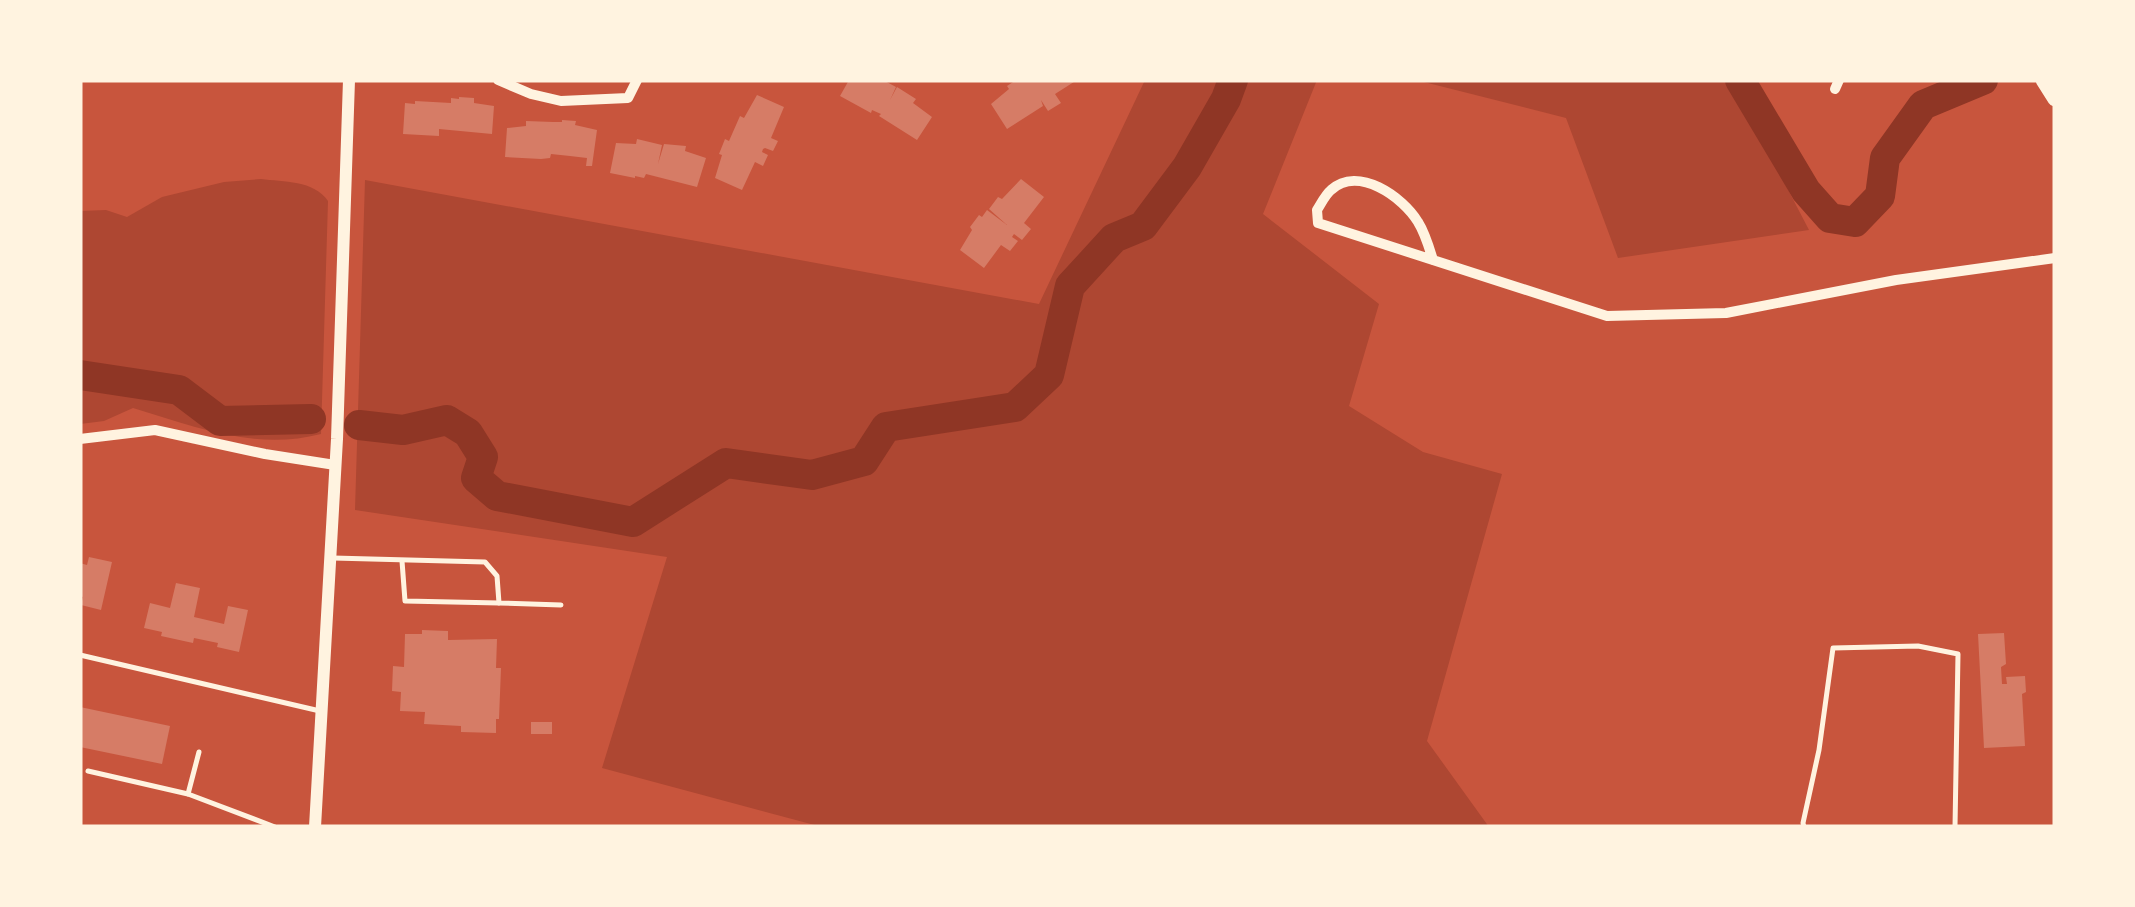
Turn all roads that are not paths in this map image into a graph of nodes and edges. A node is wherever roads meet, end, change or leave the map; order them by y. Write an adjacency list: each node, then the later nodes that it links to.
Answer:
1 (349, 80): 9 (street)
2 (498, 80): 3 (street)
3 (637, 80)
4 (2043, 80): 5 (main road)
5 (2055, 99)
6 (2055, 258): 7 (street)
7 (1433, 260): 7 (street)
8 (80, 439): 9 (street)
9 (336, 464): 10 (street)
10 (330, 558): 11 (lane); 15 (street)
11 (402, 561): 12 (lane); 12 (lane)
12 (499, 604): 13 (lane)
13 (561, 605)
14 (80, 654): 15 (lane)
15 (322, 712): 20 (street)
16 (199, 752): 18 (lane)
17 (88, 771): 18 (lane)
18 (188, 794): 19 (lane)
19 (275, 827)
20 (315, 827)
21 (1804, 827): 22 (lane)
22 (1955, 827)

